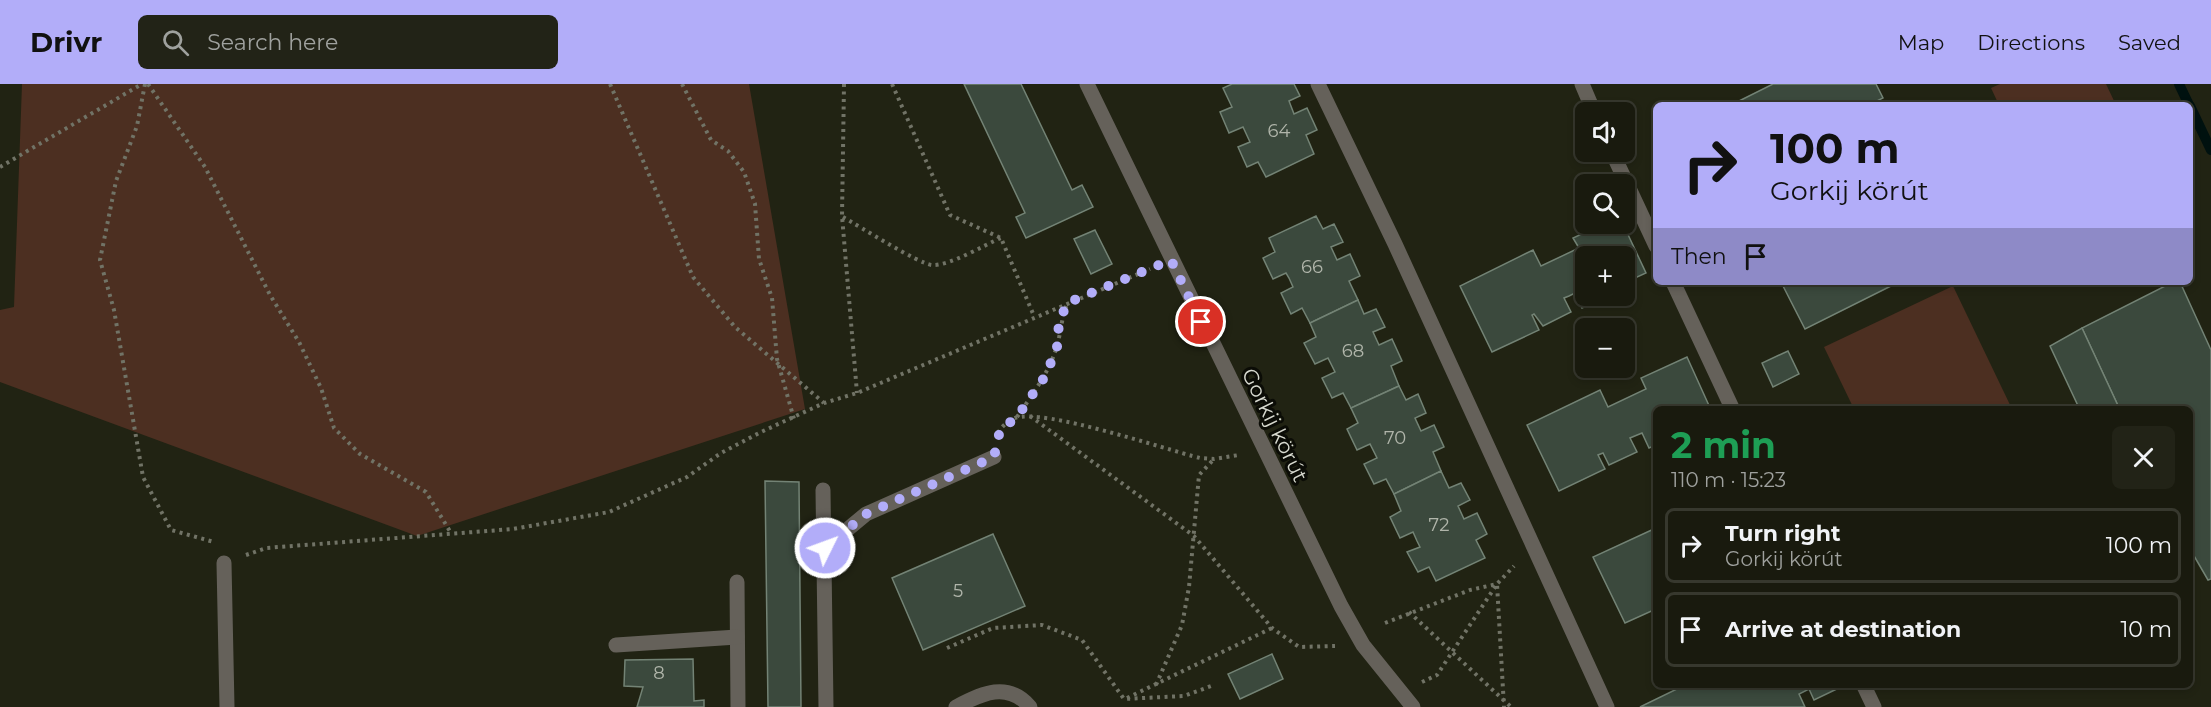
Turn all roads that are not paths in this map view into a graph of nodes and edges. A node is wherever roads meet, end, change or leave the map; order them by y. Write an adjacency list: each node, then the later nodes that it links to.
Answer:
1 (1087, 84): 22 (street, Gorkij körút)
2 (1318, 84): 23 (street)
3 (1586, 85): 4 (street)
4 (1591, 102)
5 (1617, 162): 6 (street)
6 (1653, 240)
7 (1674, 285): 8 (street)
8 (1731, 406)
9 (994, 457): 11 (street)
10 (823, 490): 11 (street)
11 (825, 548): 19 (street)
12 (224, 563): 17 (street)
13 (737, 582): 14 (street)
14 (737, 637): 15 (street); 18 (street)
15 (616, 645)
16 (1865, 688): 24 (street)
17 (227, 707)
18 (738, 707)
19 (826, 707)
20 (956, 707): 21 (street)
21 (1030, 707)
22 (1413, 707)
23 (1606, 707)
24 (1874, 707)

